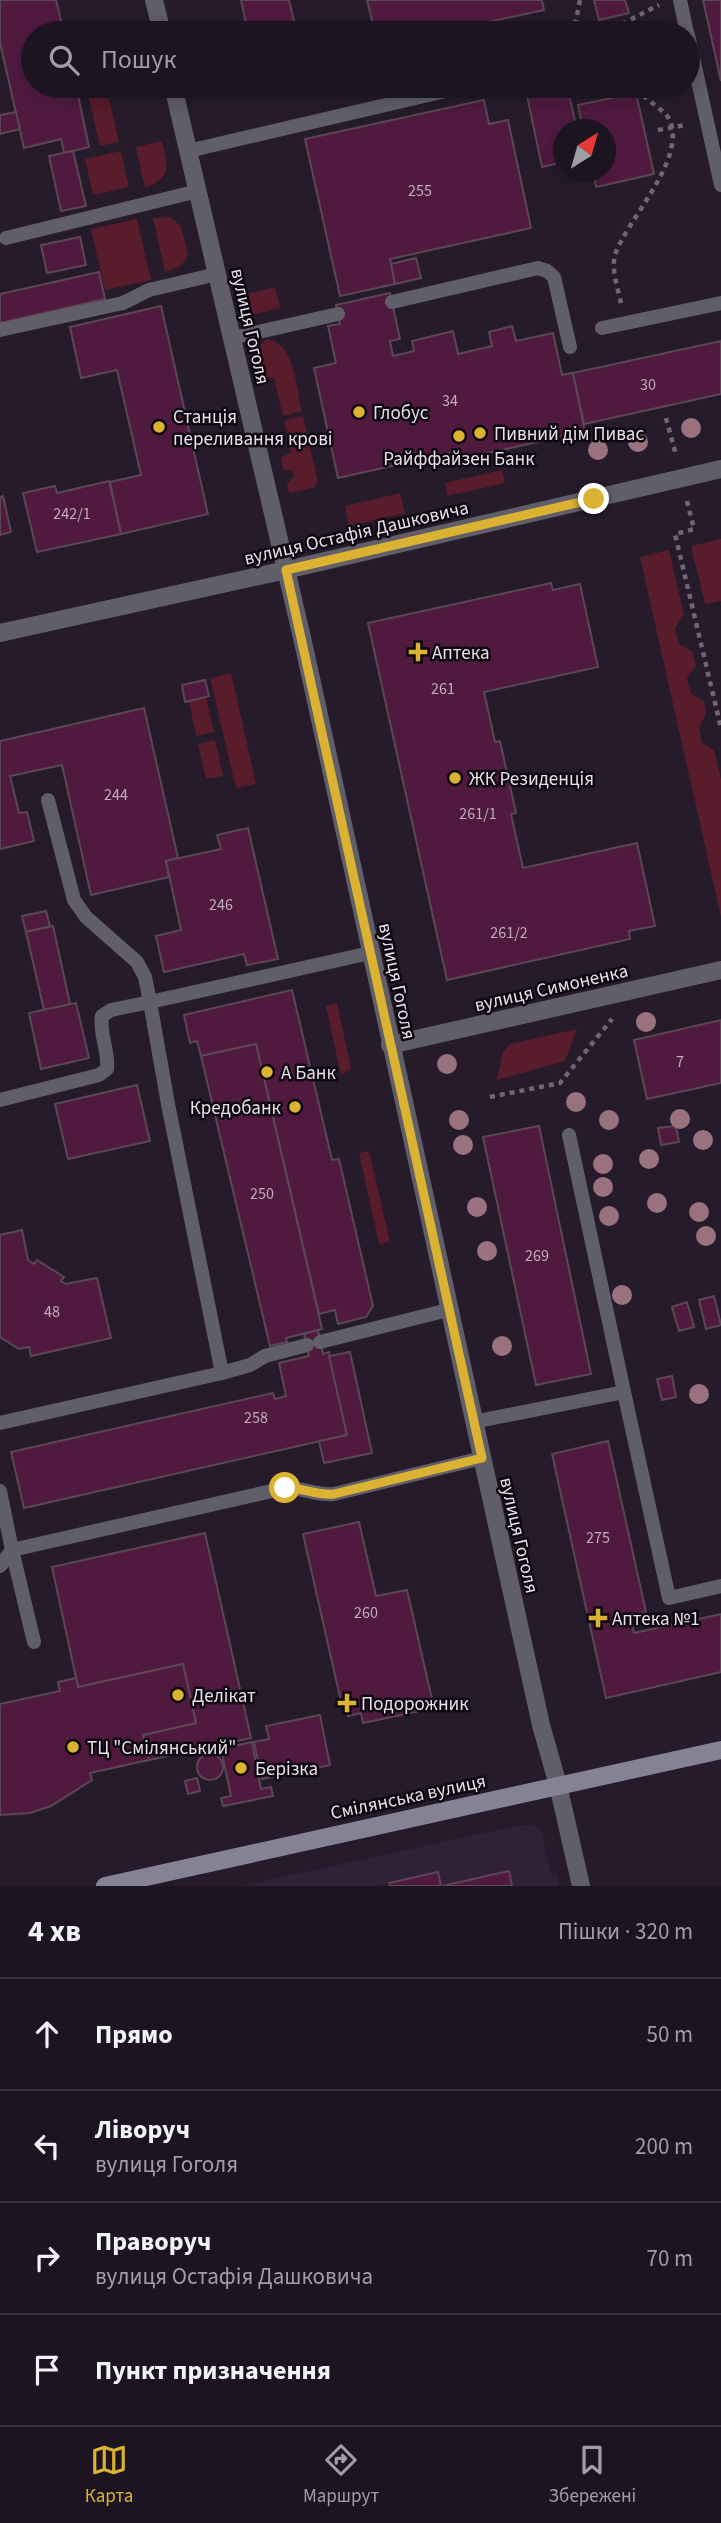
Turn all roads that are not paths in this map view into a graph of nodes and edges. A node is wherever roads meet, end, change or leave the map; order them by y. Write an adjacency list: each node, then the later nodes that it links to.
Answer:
1 (154, 0): 3 (street)
2 (680, 0): 4 (lane)
3 (159, 21)
4 (685, 21)
5 (700, 88): 9 (lane)
6 (176, 98): 8 (street, вулиця Гоголя)
7 (415, 98): 8 (lane)
8 (188, 151): 10 (street, вулиця Гоголя)
9 (721, 185)
10 (198, 191): 11 (lane); 12 (street, вулиця Гоголя)
11 (6, 238)
12 (217, 274): 17 (lane); 18 (street, вулиця Гоголя)
13 (392, 302): 19 (lane)
14 (721, 303): 16 (lane)
15 (338, 314): 18 (lane)
16 (602, 328)
17 (0, 330)
18 (232, 338): 21 (street, вулиця Гоголя)
19 (570, 347)
20 (721, 470): 21 (street, вулиця Остафія Дашковича)
21 (286, 570): 22 (street, вулиця Остафія Дашковича); 24 (street, вулиця Гоголя)
22 (0, 633)
23 (48, 800): 26 (lane)
24 (370, 953): 26 (lane); 27 (street, вулиця Гоголя)
25 (721, 970): 27 (street, вулиця Симоненка)
26 (150, 1002): 28 (lane); 31 (lane)
27 (390, 1045): 30 (street, вулиця Гоголя)
28 (0, 1100)
29 (569, 1135): 32 (lane)
30 (448, 1310): 31 (lane); 33 (street, вулиця Гоголя)
31 (222, 1373): 34 (lane)
32 (624, 1392): 33 (lane); 39 (lane)
33 (474, 1422): 35 (street, вулиця Гоголя)
34 (0, 1423)
35 (482, 1458): 37 (lane); 42 (street, вулиця Гоголя)
36 (0, 1491): 37 (lane)
37 (12, 1550): 38 (lane); 40 (lane)
38 (0, 1566)
39 (721, 1586)
40 (34, 1642)
41 (721, 1750): 42 (main road, Смілянська вулиця)
42 (558, 1785): 43 (main road, Смілянська вулиця); 44 (street, вулиця Гоголя)
43 (105, 1886)
44 (581, 1886)

